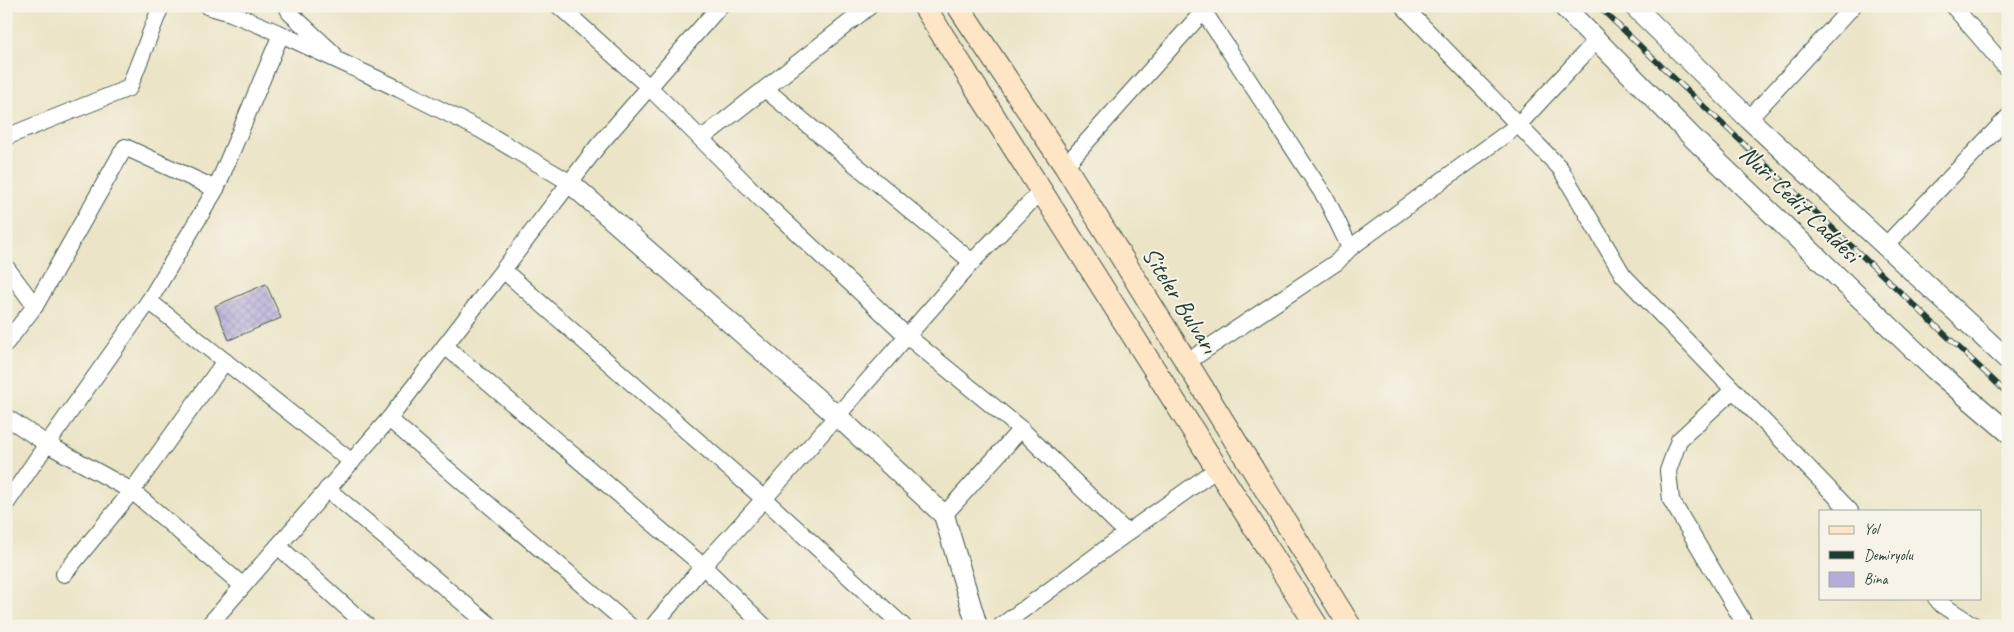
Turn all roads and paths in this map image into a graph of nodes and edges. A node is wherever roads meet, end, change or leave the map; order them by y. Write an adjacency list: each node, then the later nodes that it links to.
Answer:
1 (161, 6): 24 (street)
2 (207, 6): 15 (street)
3 (287, 6): 17 (street)
4 (559, 6): 19 (street)
5 (720, 6): 19 (street)
6 (870, 6): 20 (street)
7 (924, 6): 29 (main road)
8 (958, 6): 26 (main road, Siteler Bulvarı)
9 (1403, 6): 23 (street)
10 (1563, 6): 16 (street, Nuri Cedit Caddesi)
11 (1634, 6): 22 (street, Nuri Cedit Caddesi)
12 (1852, 6): 22 (street)
13 (1953, 6): 18 (street)
14 (1206, 9): 26 (street); 31 (street)
15 (281, 34): 17 (street); 28 (street)
16 (1597, 40): 23 (street); 48 (street, Nuri Cedit Caddesi)
17 (346, 64): 27 (street)
18 (2008, 70)
19 (649, 87): 25 (street); 27 (street)
20 (765, 89): 25 (street); 32 (street)
21 (2008, 117): 30 (street)
22 (1749, 119): 30 (street, Nuri Cedit Caddesi)
23 (1518, 125): 31 (street); 43 (street)
24 (6, 137)
25 (701, 139): 37 (street)
26 (1065, 166): 42 (main road, Siteler Bulvarı)
27 (568, 182): 34 (street); 44 (street)
28 (216, 189): 35 (street); 36 (street)
29 (1041, 191): 32 (street); 51 (main road)
30 (1886, 245): 40 (street, Nuri Cedit Caddesi)
31 (1350, 248): 42 (street)
32 (972, 262): 37 (street)
33 (6, 267): 36 (street)
34 (503, 270): 39 (street); 54 (street)
35 (149, 301): 41 (street); 49 (street)
36 (35, 306): 38 (street)
37 (907, 336): 44 (street); 47 (street)
38 (6, 343)
39 (445, 346): 46 (street); 60 (street)
40 (2008, 360)
41 (224, 361): 50 (street); 53 (street)
42 (1187, 362): 74 (main road, Siteler Bulvarı)
43 (1733, 390): 56 (street); 75 (street)
44 (837, 416): 54 (street); 57 (street)
45 (6, 417): 49 (street)
46 (389, 420): 50 (street); 67 (street)
47 (1021, 429): 57 (street); 58 (street)
48 (2008, 432)
49 (47, 444): 53 (street); 55 (street)
50 (352, 462): 52 (street)
51 (1217, 469): 58 (street); 73 (main road)
52 (327, 489): 59 (street); 66 (street)
53 (132, 491): 61 (street); 62 (street)
54 (764, 499): 60 (street); 70 (street)
55 (6, 504)
56 (1849, 510)
57 (944, 515): 71 (street)
58 (1126, 532): 72 (street)
59 (278, 546): 62 (street); 65 (street)
60 (703, 566): 68 (street); 69 (street)
61 (64, 574)
62 (243, 586): 64 (street)
63 (1938, 600): 76 (street)
64 (218, 622)
65 (366, 626)
66 (491, 626)
67 (630, 626)
68 (653, 626)
69 (764, 626)
70 (902, 626)
71 (977, 626)
72 (1001, 626)
73 (1317, 626)
74 (1350, 626)
75 (1746, 626)
76 (1975, 626)

